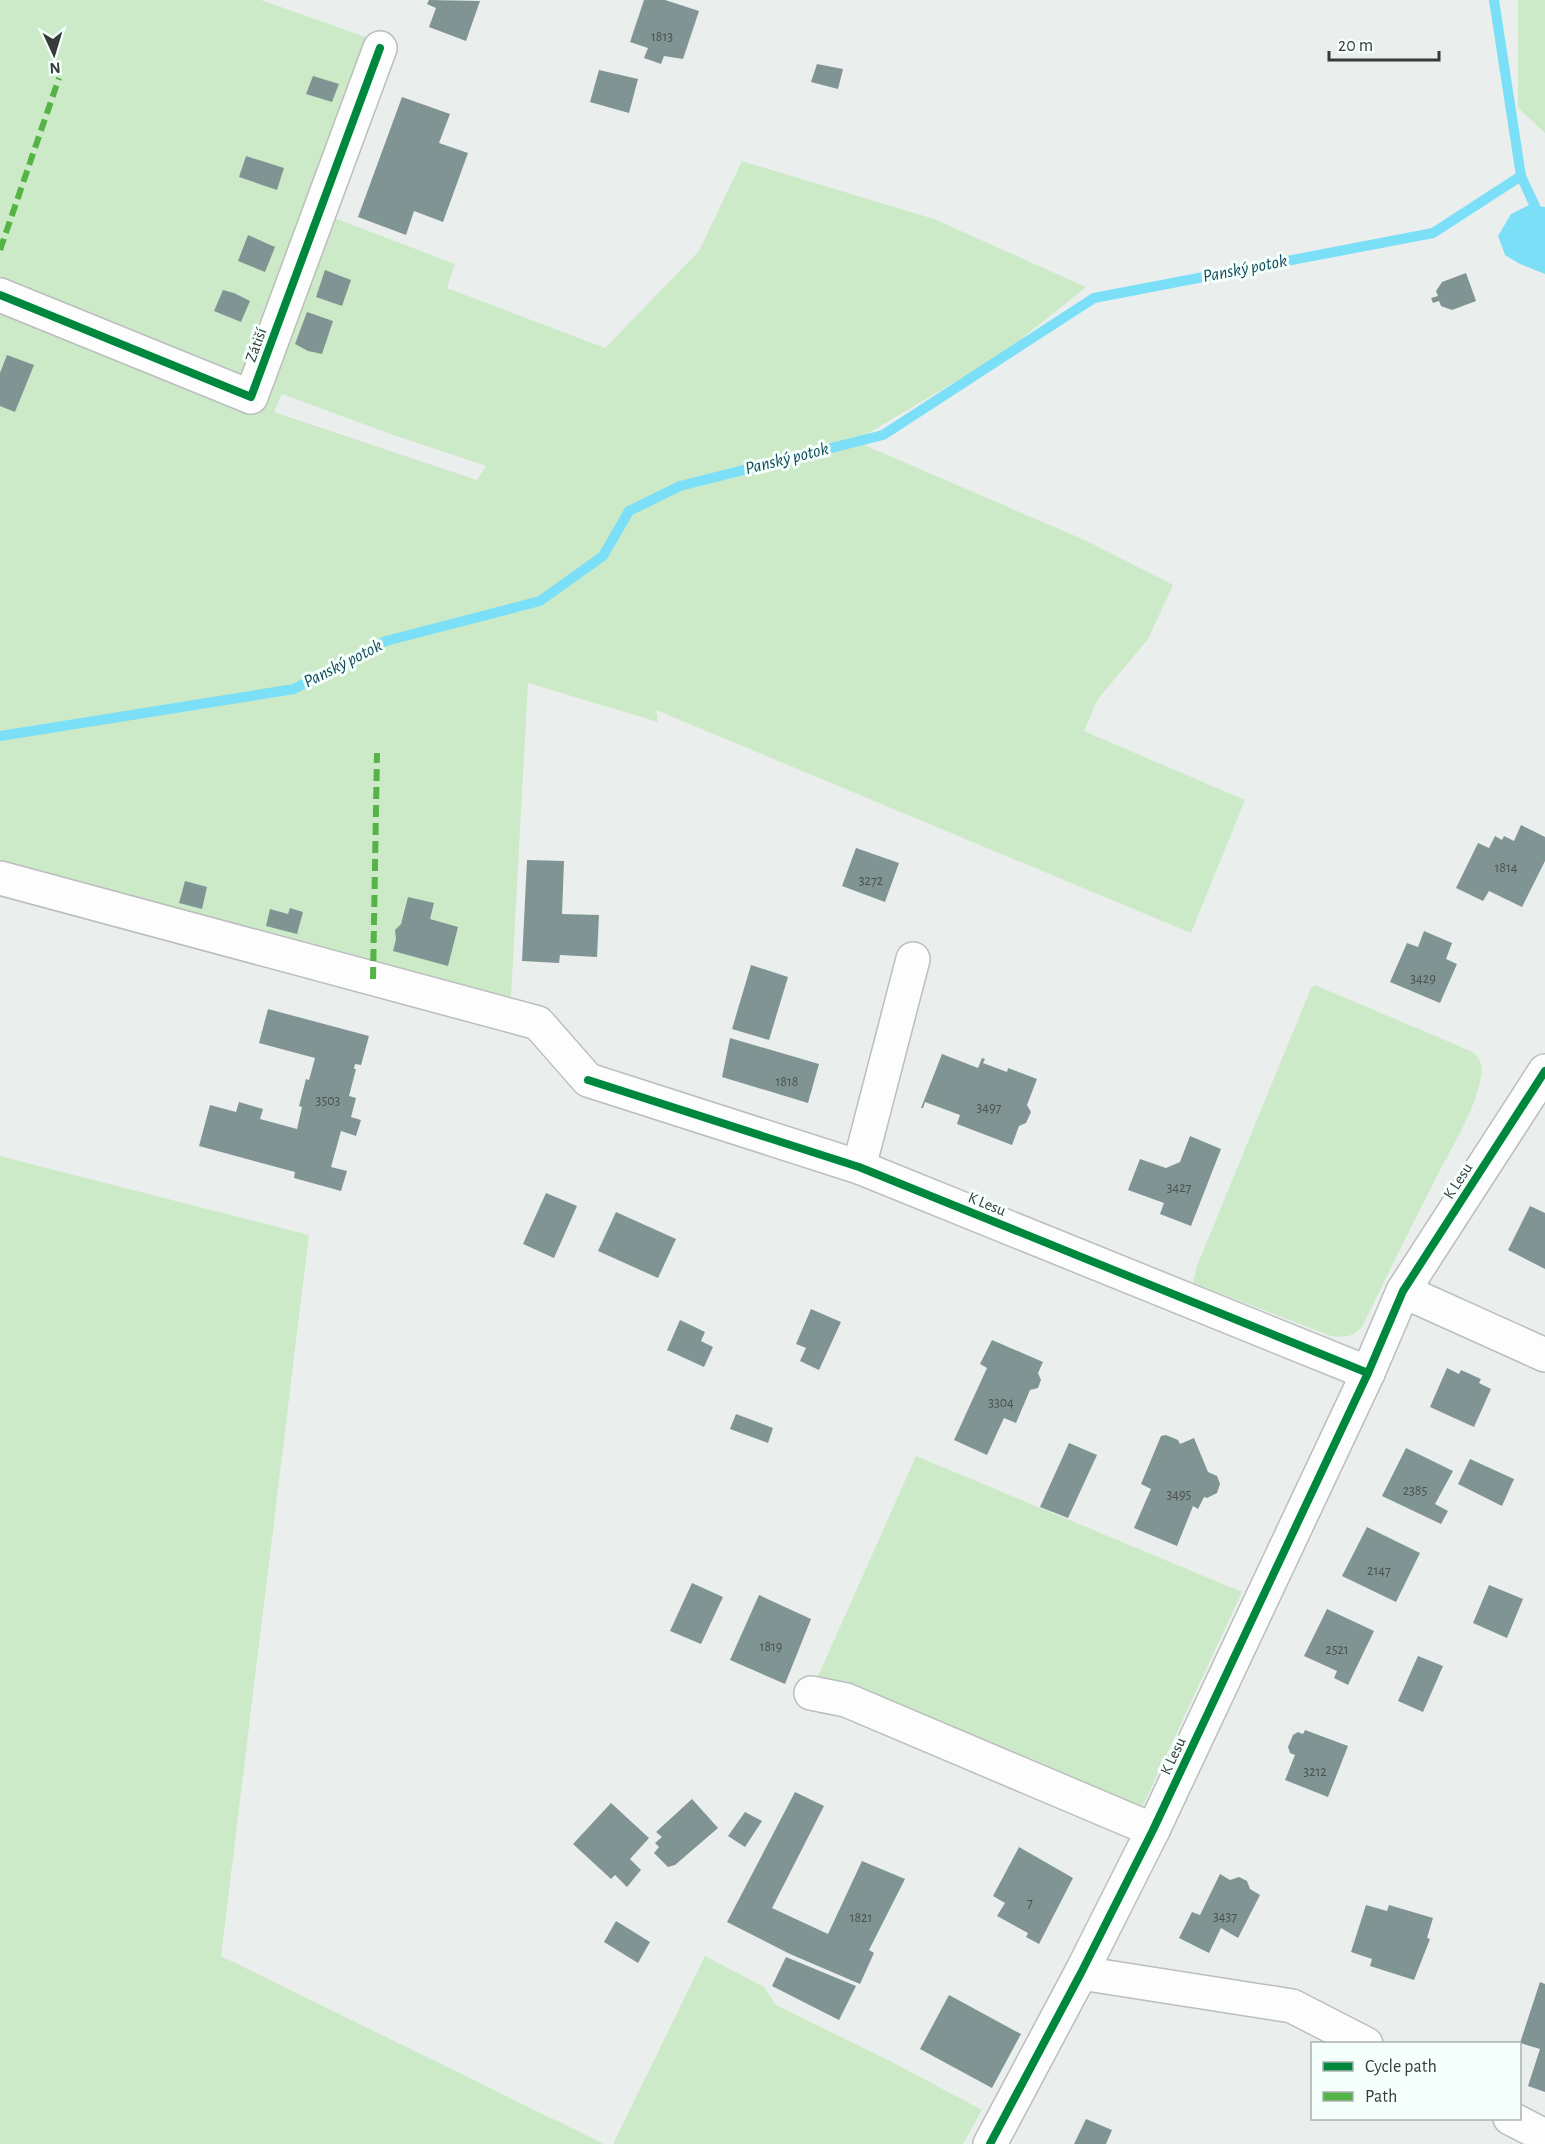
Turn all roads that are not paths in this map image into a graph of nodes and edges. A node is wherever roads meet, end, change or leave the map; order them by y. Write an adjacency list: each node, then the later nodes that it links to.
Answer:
1 (380, 48): 2 (street, Zátiší)
2 (0, 295)
3 (0, 878): 6 (street, K Lesu)
4 (914, 959): 6 (street)
5 (1545, 1071): 7 (street, K Lesu)
6 (859, 1167): 9 (street, K Lesu)
7 (1403, 1291): 8 (street); 9 (street, K Lesu)
8 (1545, 1355)
9 (1368, 1373): 11 (street, K Lesu)
10 (811, 1693): 11 (street)
11 (1153, 1830): 12 (street, K Lesu)
12 (1081, 1973): 13 (street); 16 (street, K Lesu)
13 (1364, 2042)
14 (1514, 2120): 15 (street)
15 (1545, 2136)
16 (990, 2144)

